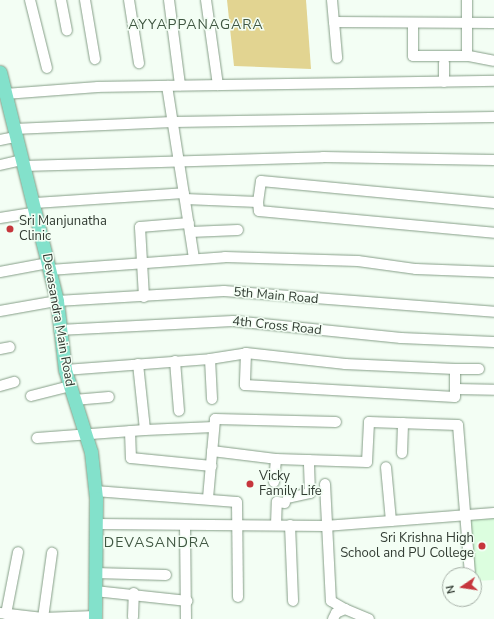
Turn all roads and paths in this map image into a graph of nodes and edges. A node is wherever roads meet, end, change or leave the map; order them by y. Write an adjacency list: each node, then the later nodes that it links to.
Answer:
1 (30, 0): 20 (street)
2 (61, 0): 13 (street)
3 (85, 0): 16 (street)
4 (129, 0): 18 (street)
5 (169, 0): 24 (street)
6 (206, 0): 25 (street)
7 (332, 0): 9 (street)
8 (467, 0): 11 (street)
9 (334, 22): 10 (street); 15 (street)
10 (413, 23): 11 (street); 14 (street)
11 (467, 23): 12 (street); 14 (street)
12 (494, 23)
13 (67, 30)
14 (467, 56): 17 (street)
15 (337, 58)
16 (95, 59)
17 (494, 60)
18 (139, 63)
19 (444, 63): 23 (street)
20 (47, 68)
21 (0, 72): 27 (main road, Devasandra Main Road)
22 (494, 81): 23 (street)
23 (444, 82): 25 (street)
24 (180, 85): 25 (street); 26 (street)
25 (218, 85)
26 (167, 86): 27 (street); 29 (street)
27 (6, 94): 30 (main road, Devasandra Main Road)
28 (494, 117): 29 (street)
29 (173, 122): 30 (street); 32 (street)
30 (15, 133): 31 (street); 34 (main road, Devasandra Main Road)
31 (0, 140)
32 (179, 160): 33 (street); 34 (street); 36 (street)
33 (494, 160)
34 (23, 163): 35 (street); 39 (main road, Devasandra Main Road)
35 (0, 165)
36 (185, 196): 37 (street); 39 (street); 41 (street)
37 (258, 202): 38 (street); 43 (street)
38 (494, 203)
39 (34, 209): 40 (street); 46 (main road, Devasandra Main Road)
40 (0, 218)
41 (189, 227): 42 (street); 44 (street); 45 (street)
42 (238, 230)
43 (494, 233)
44 (194, 259): 45 (street); 48 (street)
45 (142, 262): 46 (street); 49 (street)
46 (49, 266): 47 (street); 50 (main road, Devasandra Main Road)
47 (0, 272)
48 (494, 272)
49 (144, 297): 50 (street, 5th Main Road); 52 (street, 5th Main Road)
50 (57, 301): 51 (street, 5th Main Road); 53 (main road, Devasandra Main Road)
51 (0, 311)
52 (494, 312)
53 (59, 330): 54 (street, 4th Cross Road); 61 (main road, Devasandra Main Road)
54 (494, 342)
55 (246, 353): 56 (street); 59 (street); 65 (street)
56 (210, 359): 57 (street); 70 (street)
57 (175, 360): 58 (street); 71 (street)
58 (138, 364): 61 (street); 75 (street)
59 (455, 369): 60 (street); 65 (street)
60 (479, 369)
61 (65, 370): 64 (main road, Devasandra Main Road)
62 (14, 382): 63 (street)
63 (0, 386)
64 (70, 386): 67 (street); 69 (main road, Devasandra Main Road)
65 (455, 389): 66 (street)
66 (494, 390)
67 (32, 396)
68 (109, 397): 69 (street)
69 (74, 400): 77 (main road, Devasandra Main Road)
70 (212, 400)
71 (180, 411)
72 (336, 422): 74 (street)
73 (403, 423): 80 (street); 82 (street); 90 (street)
74 (214, 427): 75 (street); 79 (street)
75 (145, 430): 76 (street)
76 (130, 431): 77 (street); 83 (street)
77 (86, 433): 78 (street); 87 (main road, Devasandra Main Road)
78 (37, 438)
79 (212, 451): 81 (street); 83 (street)
80 (402, 453)
81 (276, 459): 82 (street); 85 (street)
82 (309, 460): 95 (street)
83 (212, 466): 88 (street)
84 (386, 467): 91 (street)
85 (274, 482)
86 (325, 484): 97 (street)
87 (95, 491): 88 (street); 92 (main road, Devasandra Main Road)
88 (208, 498): 94 (street)
89 (494, 513): 90 (street)
90 (465, 515): 91 (street); 100 (street)
91 (391, 521): 97 (street)
92 (96, 524): 93 (street); 101 (main road, Devasandra Main Road)
93 (185, 525): 94 (street); 106 (street)
94 (238, 525): 95 (street); 105 (street)
95 (276, 525): 96 (street)
96 (290, 525): 97 (street); 107 (street)
97 (325, 526): 108 (street)
98 (18, 552): 109 (street)
99 (52, 553): 112 (street)
100 (469, 567)
101 (95, 573): 102 (street); 103 (main road, Devasandra Main Road)
102 (166, 575)
103 (95, 591): 104 (street); 113 (main road, Devasandra Main Road)
104 (134, 593): 106 (street); 110 (street)
105 (238, 597)
106 (187, 601): 115 (street)
107 (293, 601)
108 (345, 609): 114 (street); 116 (street)
109 (3, 614): 111 (street)
110 (133, 617)
111 (26, 618): 112 (street)
112 (43, 618): 113 (street)
113 (95, 618)
114 (334, 618)
115 (186, 619)
116 (369, 619)

